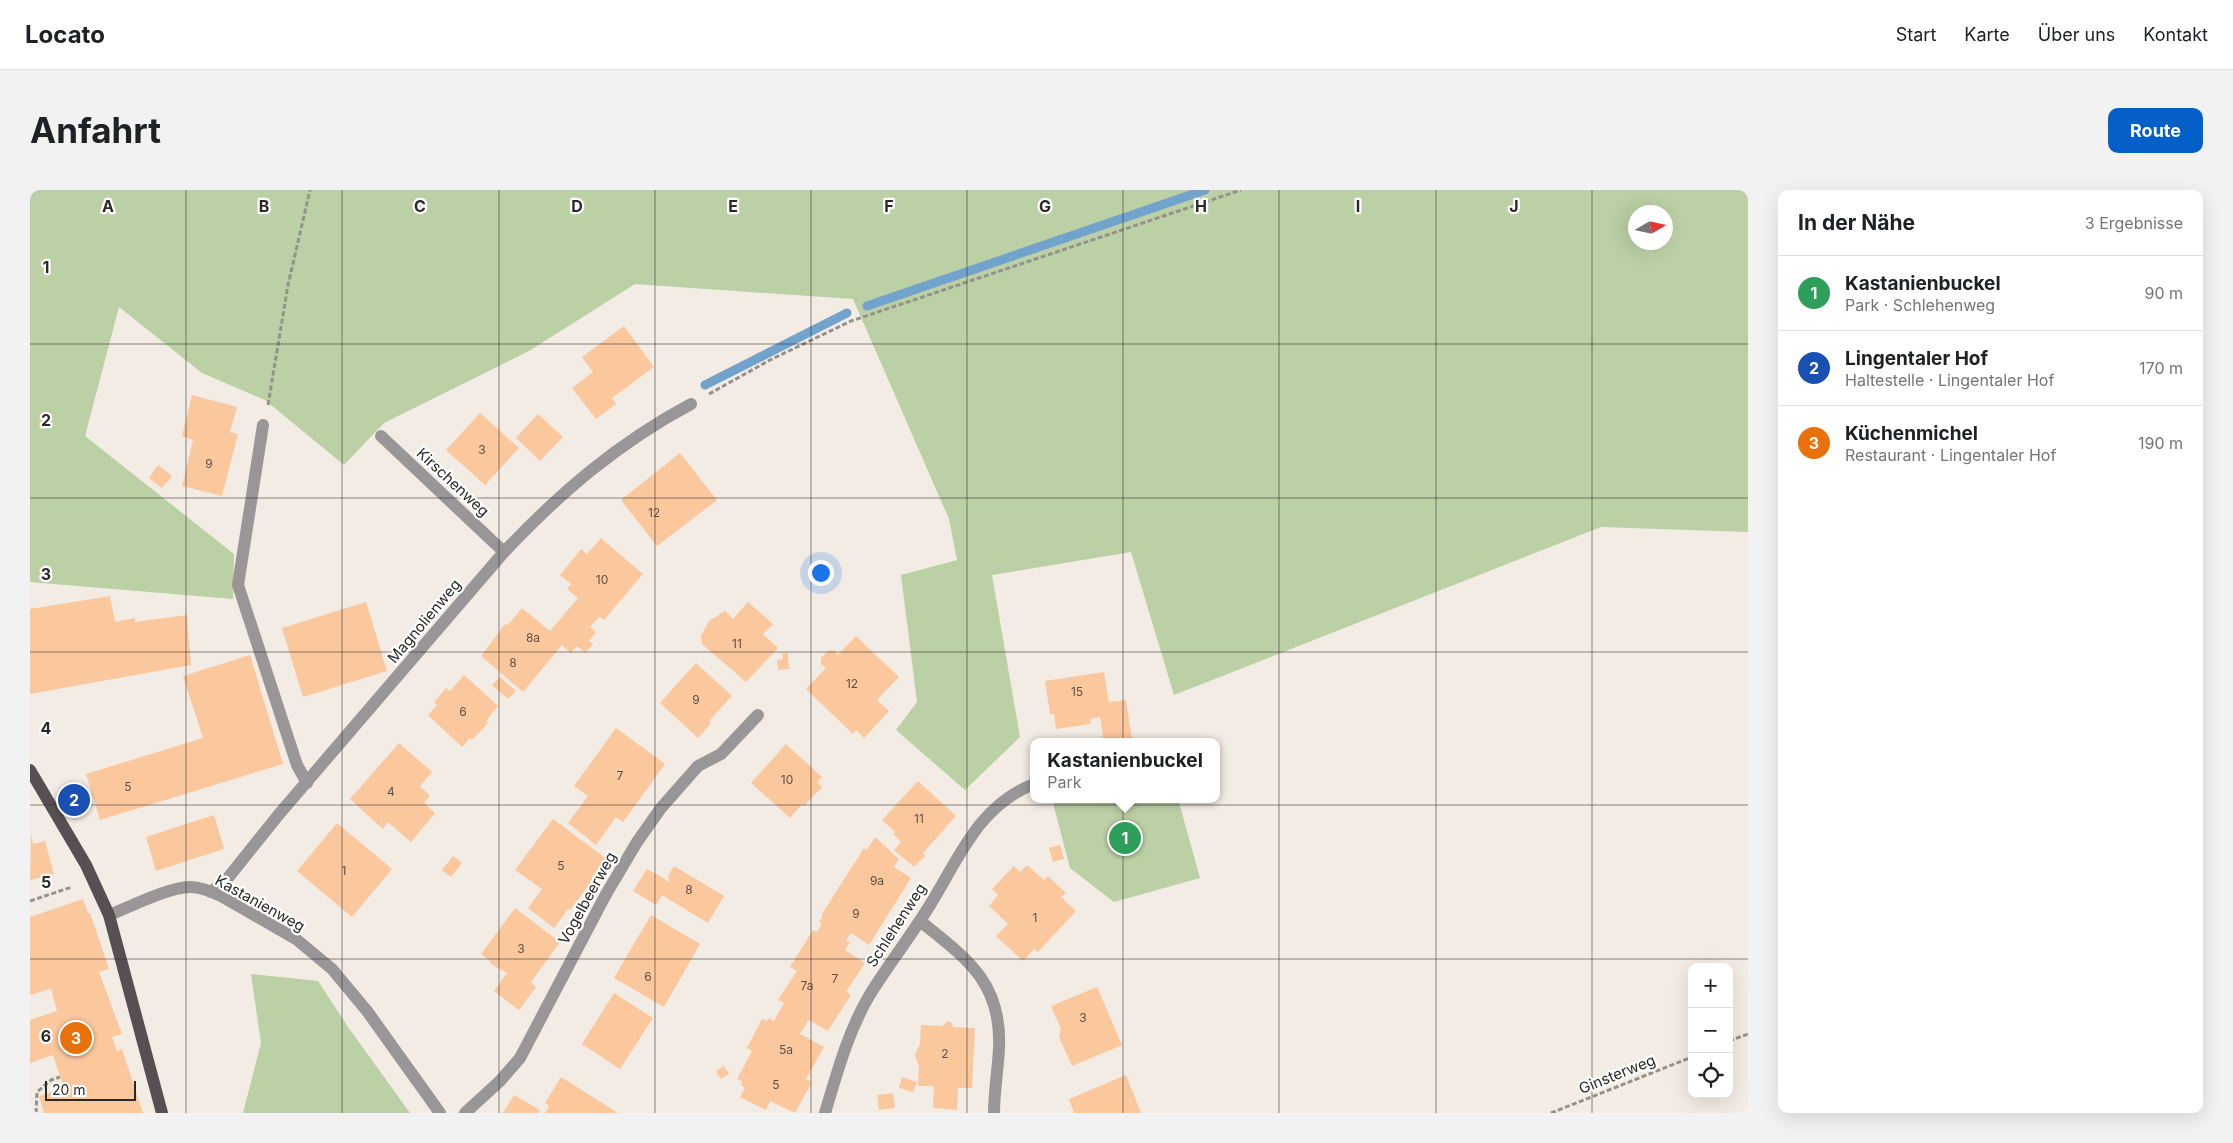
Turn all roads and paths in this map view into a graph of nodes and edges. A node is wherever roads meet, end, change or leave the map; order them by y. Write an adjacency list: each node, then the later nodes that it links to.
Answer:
1 (310, 190): 4 (path)
2 (1241, 190): 3 (path)
3 (691, 404): 6 (street, Magnolienweg)
4 (263, 425): 9 (street)
5 (381, 436): 6 (street, Kirschenweg)
6 (504, 552): 9 (street, Magnolienweg)
7 (758, 715): 23 (street, Vogelbeerweg)
8 (30, 770): 11 (main road)
9 (307, 783): 12 (street, Magnolienweg)
10 (1030, 786): 15 (street, Schlehenweg)
11 (94, 880): 13 (path); 14 (main road)
12 (212, 892): 14 (street, Kastanienweg); 22 (street, Kastanienweg)
13 (30, 900)
14 (109, 915): 21 (main road)
15 (920, 921): 24 (street, Schlehenweg); 25 (street)
16 (1748, 1034): 17 (path)
17 (1733, 1040)
18 (1688, 1058): 26 (path, Ginsterweg)
19 (60, 1077): 20 (path)
20 (36, 1113)
21 (162, 1113)
22 (440, 1113)
23 (465, 1113)
24 (825, 1113)
25 (994, 1113)
26 (1551, 1113)

